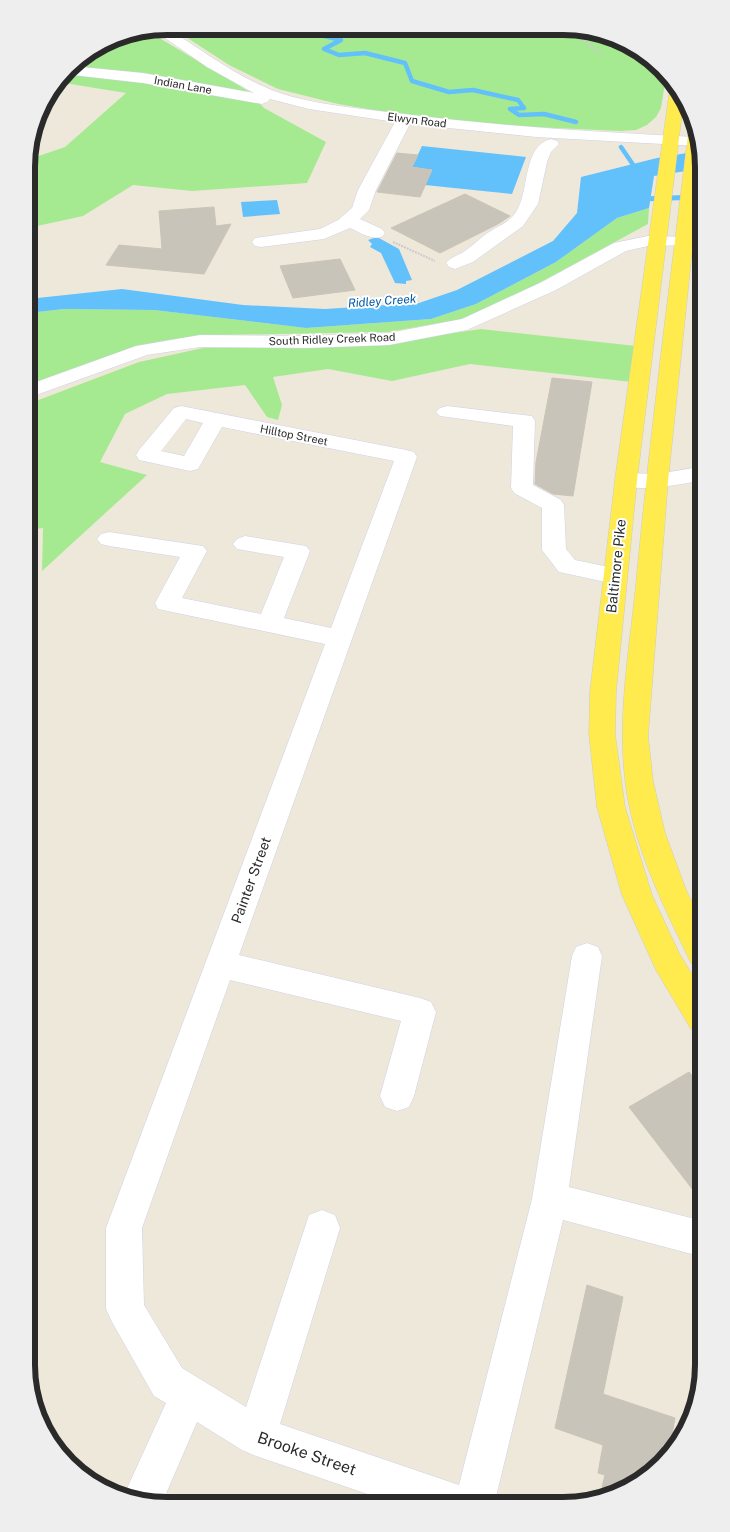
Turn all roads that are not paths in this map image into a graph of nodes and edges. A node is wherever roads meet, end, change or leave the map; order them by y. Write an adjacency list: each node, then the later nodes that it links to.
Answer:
1 (169, 35): 4 (street, Elwyn Road)
2 (77, 71): 4 (street, Indian Lane)
3 (676, 100): 8 (main road, Baltimore Pike)
4 (298, 103): 5 (street, Elwyn Road)
5 (405, 119): 6 (street, Elwyn Road); 10 (street)
6 (558, 140): 8 (street); 15 (street)
7 (692, 141): 8 (street)
8 (670, 148): 12 (main road, Baltimore Pike)
9 (694, 150): 13 (main road)
10 (348, 220): 11 (street); 14 (street)
11 (376, 233)
12 (657, 240): 13 (street, South Ridley Creek Road); 16 (street, South Ridley Creek Road); 21 (main road, Baltimore Pike)
13 (683, 241): 22 (main road)
14 (261, 242)
15 (456, 263)
16 (35, 389)
17 (447, 412): 25 (street)
18 (216, 419): 18 (street, Hilltop Street); 19 (street, Hilltop Street)
19 (406, 457): 27 (street, Painter Street)
20 (695, 475): 22 (street)
21 (626, 480): 22 (street); 25 (main road, Baltimore Pike)
22 (657, 481): 28 (main road)
23 (109, 539): 26 (street)
24 (245, 544): 26 (street)
25 (615, 576): 31 (main road, Baltimore Pike)
26 (270, 623): 27 (street)
27 (340, 638): 30 (street, Painter Street)
28 (695, 940)
29 (587, 956): 33 (street)
30 (220, 964): 32 (street); 36 (street, Painter Street)
31 (695, 1008)
32 (397, 1096)
33 (550, 1199): 35 (street); 41 (street)
34 (322, 1228): 38 (street)
35 (695, 1237)
36 (125, 1308): 37 (street, Brooke Street)
37 (189, 1395): 38 (street, Brooke Street); 39 (street)
38 (256, 1436): 40 (street, Brooke Street)
39 (145, 1495)
40 (436, 1497)
41 (476, 1497)

